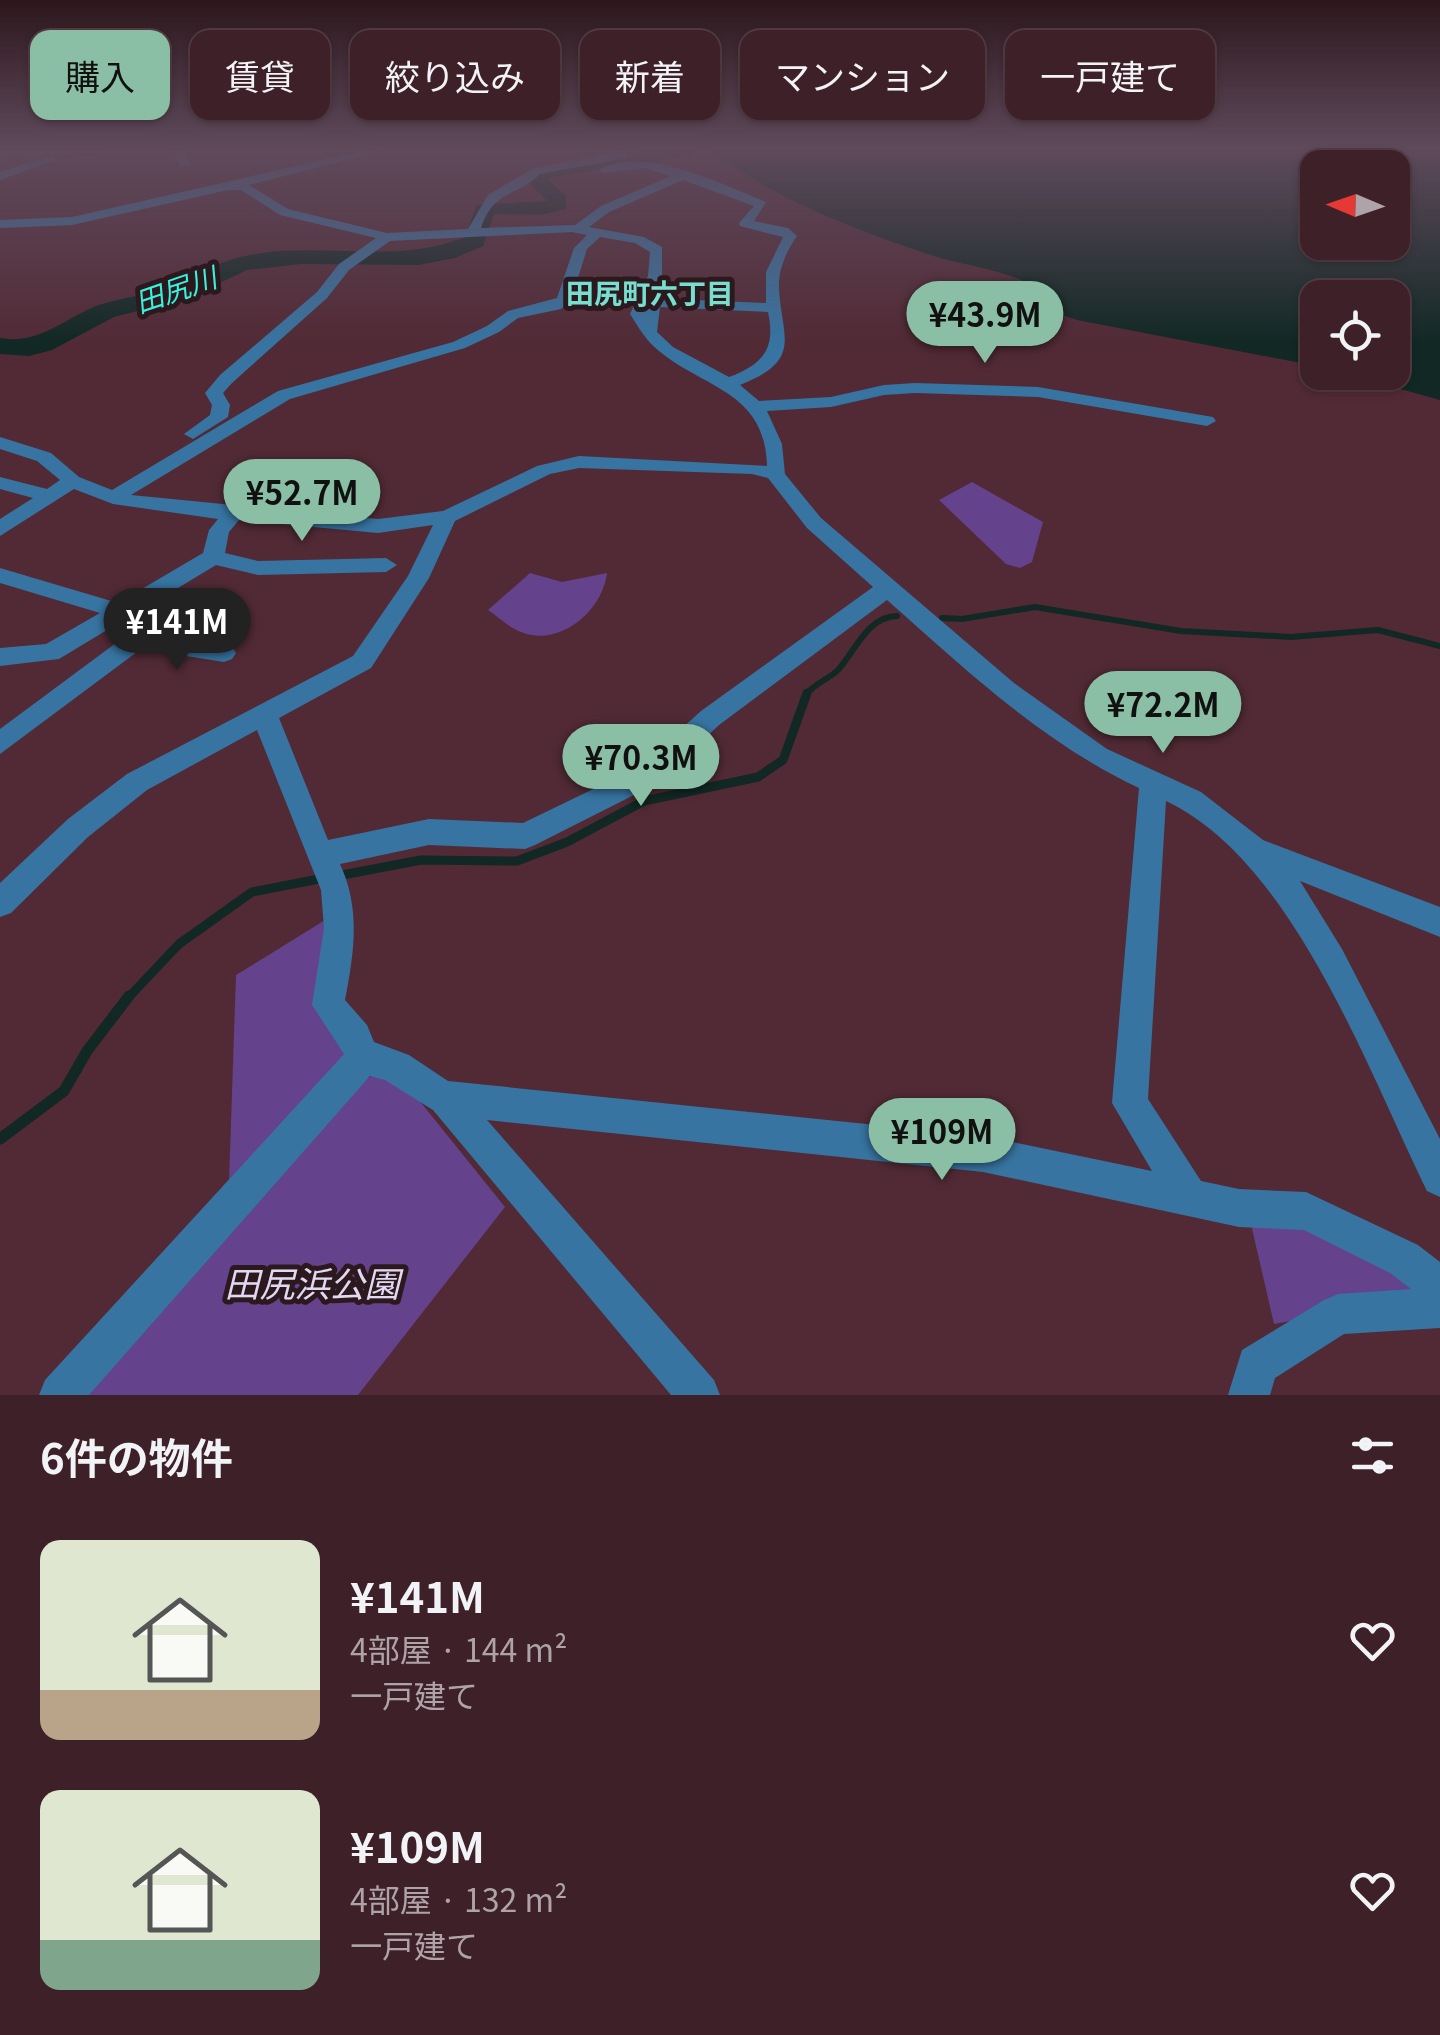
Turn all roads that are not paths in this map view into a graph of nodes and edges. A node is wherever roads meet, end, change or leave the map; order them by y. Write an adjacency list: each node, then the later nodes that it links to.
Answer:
1 (93, 214): 7 (street)
2 (293, 214): 12 (street)
3 (477, 214): 10 (street)
4 (599, 214): 8 (street)
5 (753, 214): 13 (street)
6 (0, 224): 7 (street)
7 (45, 224): 11 (street)
8 (579, 228): 9 (street); 10 (street)
9 (599, 231): 14 (street); 19 (street)
10 (479, 232): 12 (street)
11 (0, 237)
12 (387, 237): 19 (street)
13 (776, 308): 14 (street); 15 (street)
14 (644, 330): 15 (street)
15 (727, 384): 16 (street)
16 (759, 406): 17 (street); 20 (street)
17 (1206, 421)
18 (0, 443): 21 (street)
19 (175, 460): 24 (street)
20 (775, 474): 26 (street); 31 (street)
21 (72, 481): 23 (street); 24 (street)
22 (0, 484): 23 (street)
23 (46, 496): 27 (street)
24 (113, 498): 25 (street)
25 (233, 515): 26 (street); 28 (street)
26 (447, 517): 36 (street)
27 (0, 529)
28 (214, 557): 29 (street); 32 (street)
29 (386, 565)
30 (0, 575): 32 (street)
31 (887, 588): 38 (street); 40 (street)
32 (122, 612): 33 (street); 35 (street)
33 (137, 640): 34 (street); 37 (street)
34 (224, 653)
35 (0, 658)
36 (266, 716): 40 (street); 41 (street)
37 (0, 743)
38 (1153, 783): 39 (street); 46 (street)
39 (1254, 849): 42 (street); 45 (street)
40 (326, 871): 43 (street)
41 (0, 903)
42 (1440, 922)
43 (362, 1058): 44 (street); 49 (street)
44 (445, 1098): 46 (street); 50 (street)
45 (1440, 1178)
46 (1190, 1198): 47 (street)
47 (1440, 1287)
48 (1440, 1308): 51 (street)
49 (60, 1395)
50 (698, 1395)
51 (1249, 1395)

